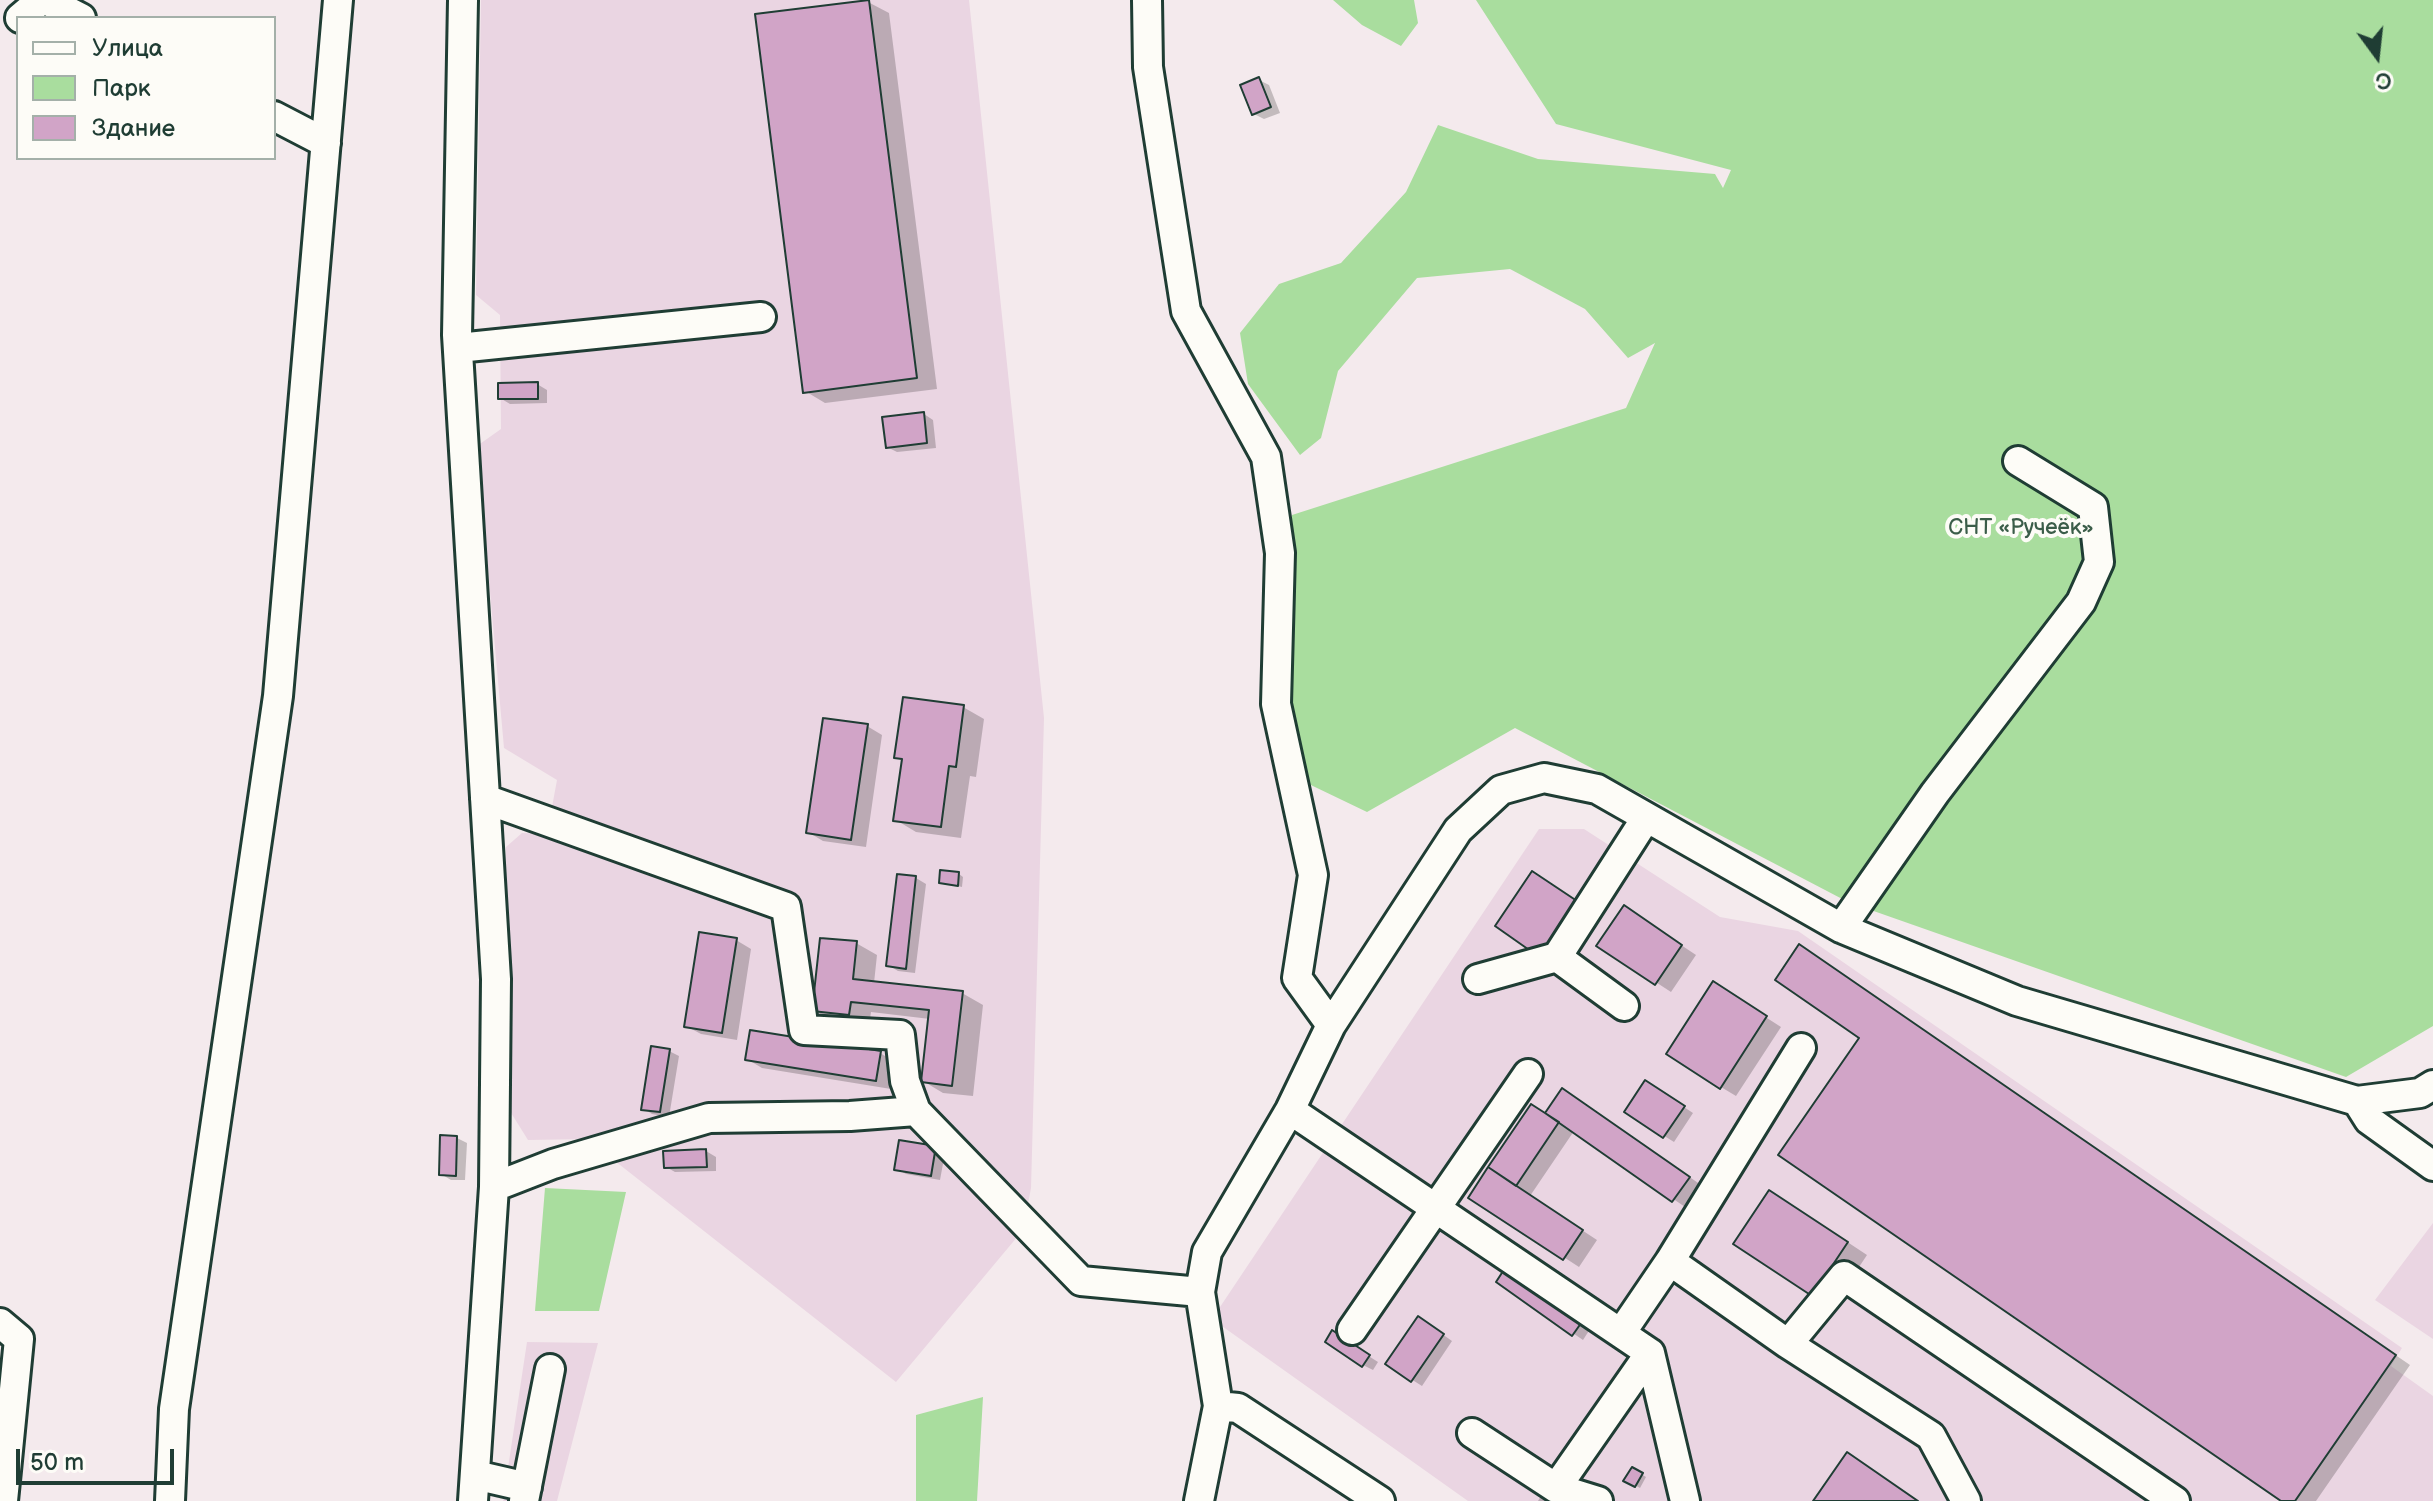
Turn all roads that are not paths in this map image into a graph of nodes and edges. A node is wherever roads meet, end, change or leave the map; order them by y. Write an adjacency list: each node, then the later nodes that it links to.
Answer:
1 (44, 0): 5 (street); 6 (street)
2 (338, 0): 10 (street)
3 (463, 0): 12 (street)
4 (1147, 0): 20 (street)
5 (23, 16)
6 (77, 16)
7 (16, 22): 8 (street)
8 (0, 35)
9 (276, 117): 10 (street)
10 (326, 143): 44 (street)
11 (761, 317): 12 (street)
12 (458, 348): 14 (street)
13 (2018, 461): 16 (street)
14 (485, 799): 26 (street); 28 (street)
15 (1646, 818): 16 (street); 17 (street); 20 (street)
16 (1841, 928): 24 (street)
17 (1557, 957): 18 (street); 19 (street)
18 (1478, 979)
19 (1624, 1006)
20 (1331, 1025): 25 (street)
21 (1801, 1048): 30 (street)
22 (1528, 1074): 29 (street)
23 (2433, 1085): 24 (street)
24 (2357, 1101): 27 (street)
25 (1290, 1110): 29 (street); 31 (street)
26 (916, 1111): 28 (street); 31 (street)
27 (2433, 1166)
28 (494, 1187): 40 (street)
29 (1436, 1209): 33 (street); 34 (street)
30 (1670, 1261): 34 (street); 35 (street)
31 (1200, 1292): 38 (street)
32 (0, 1323): 43 (street)
33 (1352, 1330)
34 (1621, 1333): 36 (street)
35 (1788, 1344): 49 (street); 50 (street)
36 (1650, 1353): 41 (street); 48 (street)
37 (550, 1369): 42 (street)
38 (1218, 1406): 45 (street); 46 (street)
39 (1472, 1433): 41 (street)
40 (474, 1488): 42 (street)
41 (1556, 1488): 47 (street)
42 (526, 1494)
43 (3, 1501)
44 (170, 1501)
45 (1199, 1501)
46 (1380, 1501)
47 (1598, 1501)
48 (1685, 1501)
49 (1966, 1501)
50 (2175, 1501)

